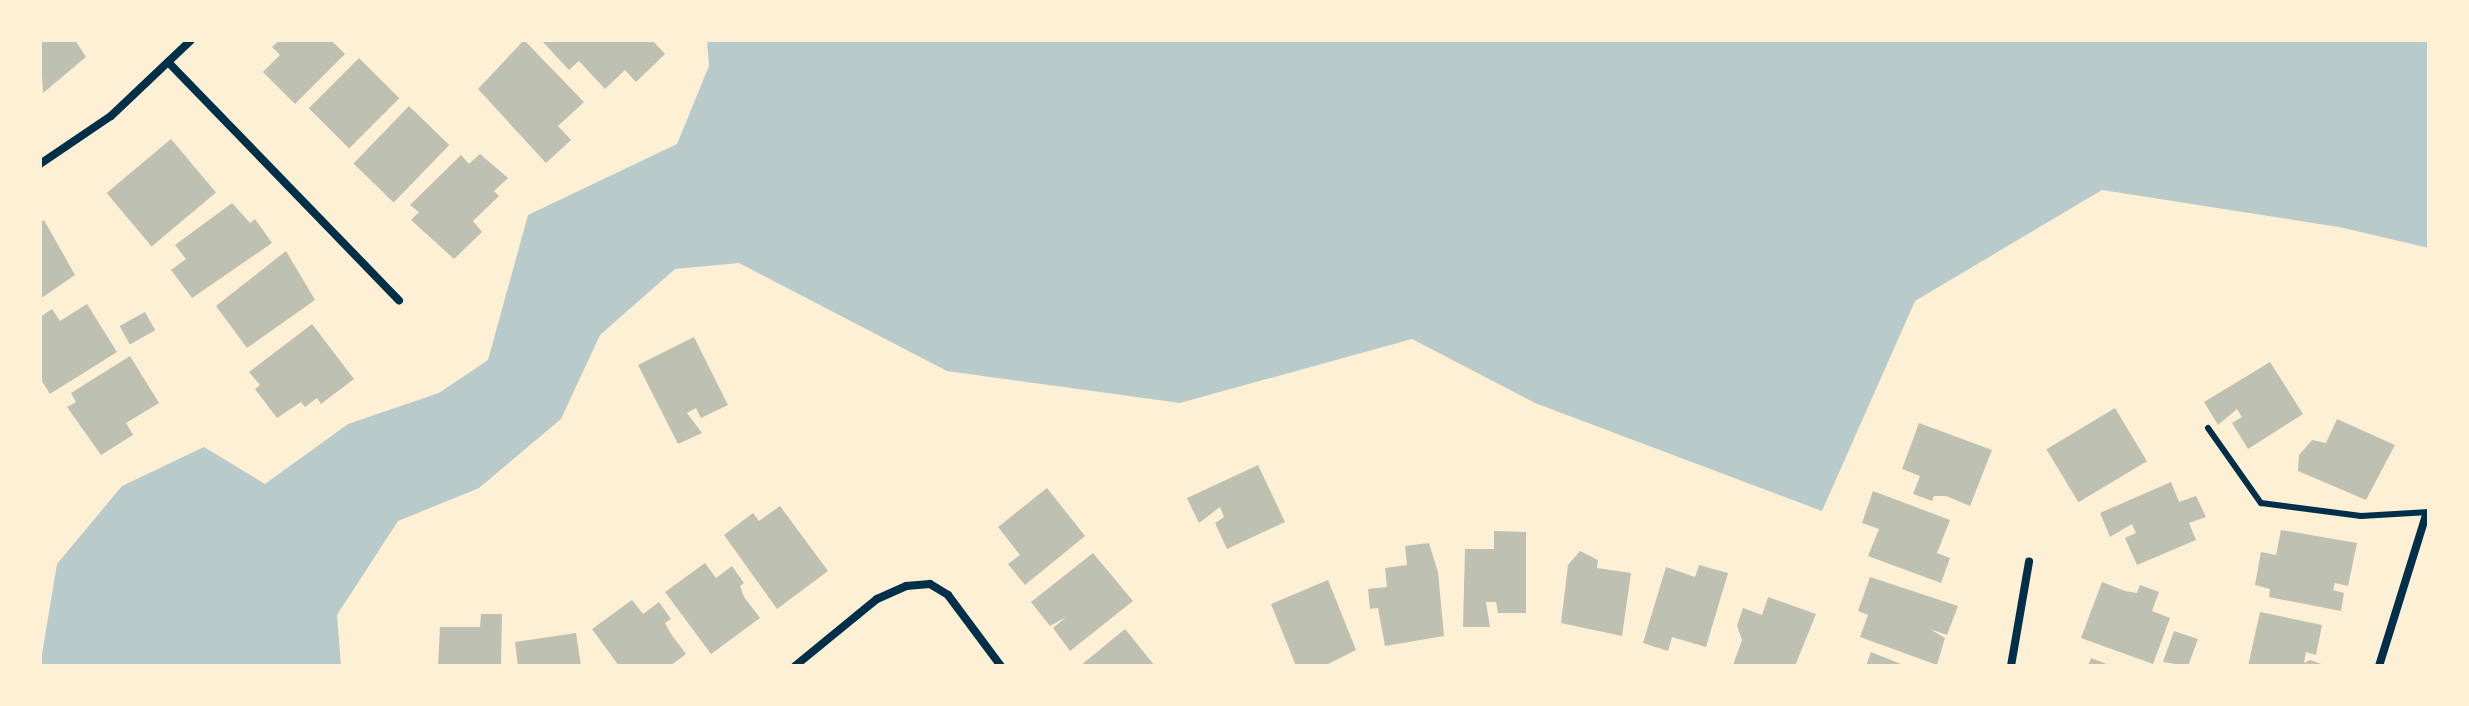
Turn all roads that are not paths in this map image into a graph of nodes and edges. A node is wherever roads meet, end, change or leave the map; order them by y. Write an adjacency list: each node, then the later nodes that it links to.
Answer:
1 (191, 40): 2 (street)
2 (168, 62): 3 (street); 4 (street)
3 (40, 164)
4 (399, 300)
5 (2208, 428): 6 (lane)
6 (2427, 513): 11 (street)
7 (2029, 562): 10 (street)
8 (795, 666): 9 (street)
9 (1001, 666)
10 (2011, 666)
11 (2379, 666)

